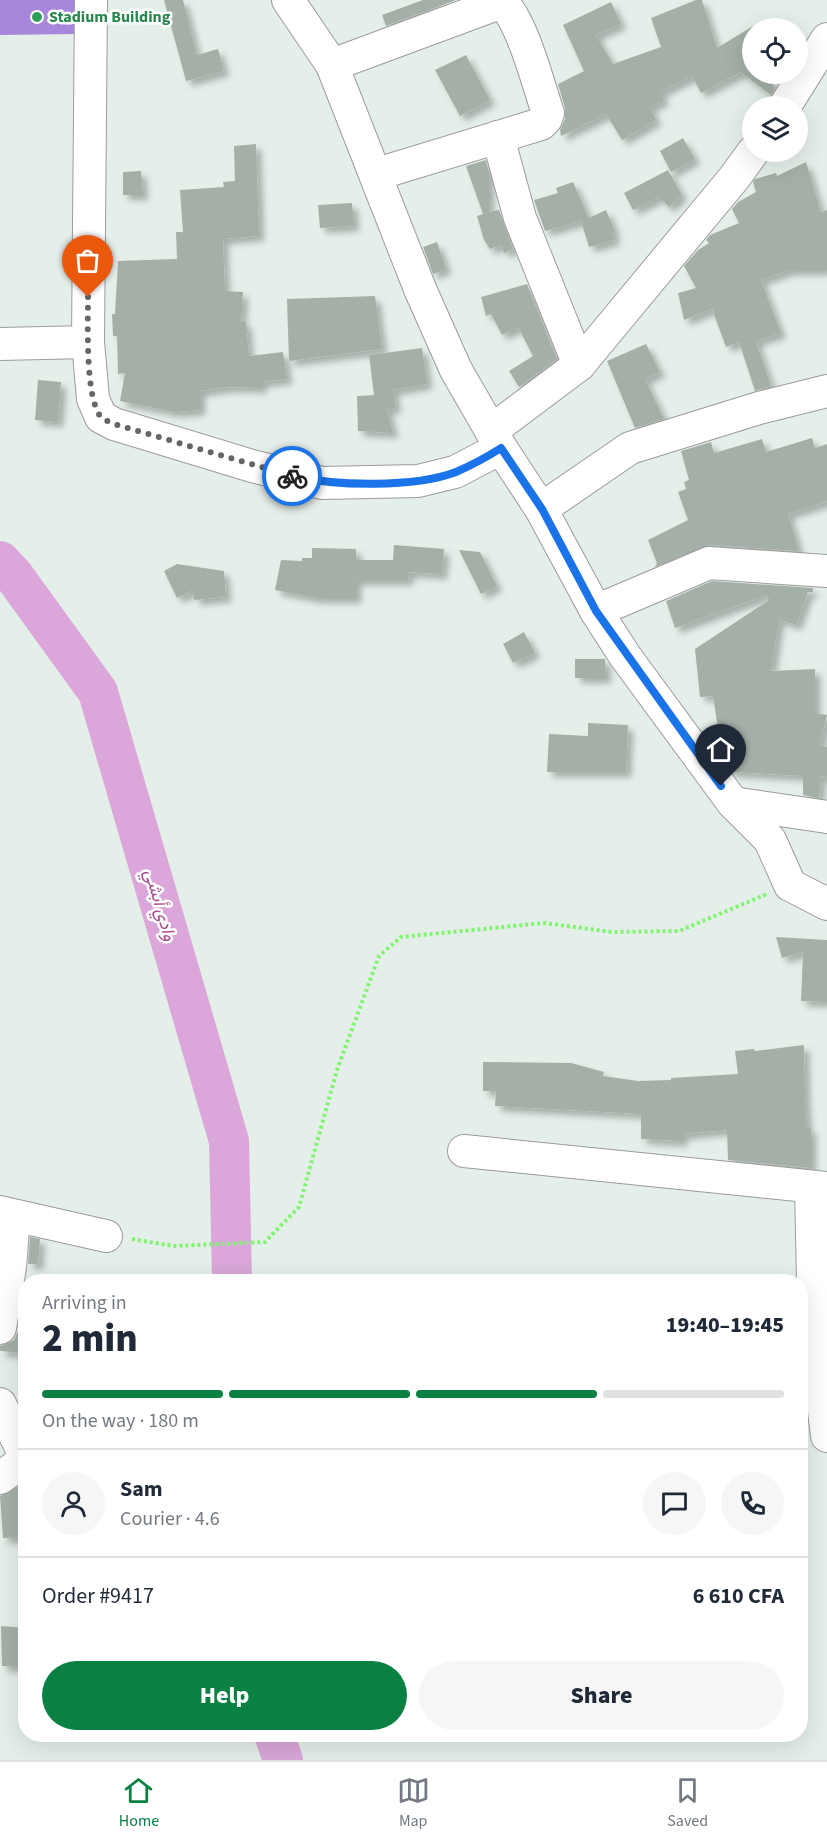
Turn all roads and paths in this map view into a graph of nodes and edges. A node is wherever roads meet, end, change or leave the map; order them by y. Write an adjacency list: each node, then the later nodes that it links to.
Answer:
1 (91, 0): 10 (street)
2 (288, 0): 5 (street)
3 (472, 5): 5 (street); 7 (street)
4 (827, 39): 6 (street)
5 (332, 65): 9 (street)
6 (791, 96)
7 (498, 137): 9 (street); 12 (street)
8 (745, 162): 12 (street)
9 (377, 174): 14 (street)
10 (88, 342): 11 (street); 14 (street)
11 (0, 344)
12 (579, 365): 14 (street)
13 (827, 391): 15 (street)
14 (496, 439): 15 (street)
15 (542, 509): 17 (street)
16 (827, 571): 17 (street)
17 (596, 611): 18 (street)
18 (733, 803): 19 (street); 20 (street)
19 (827, 817)
20 (790, 885): 21 (street); 25 (path)
21 (827, 904)
22 (464, 1151): 23 (street)
23 (819, 1188): 28 (street)
24 (7, 1214): 25 (street); 26 (street)
25 (106, 1236)
26 (0, 1328)
27 (0, 1404): 29 (street)
28 (827, 1436)
29 (18, 1441)
30 (18, 1464): 31 (street)
31 (0, 1478)

